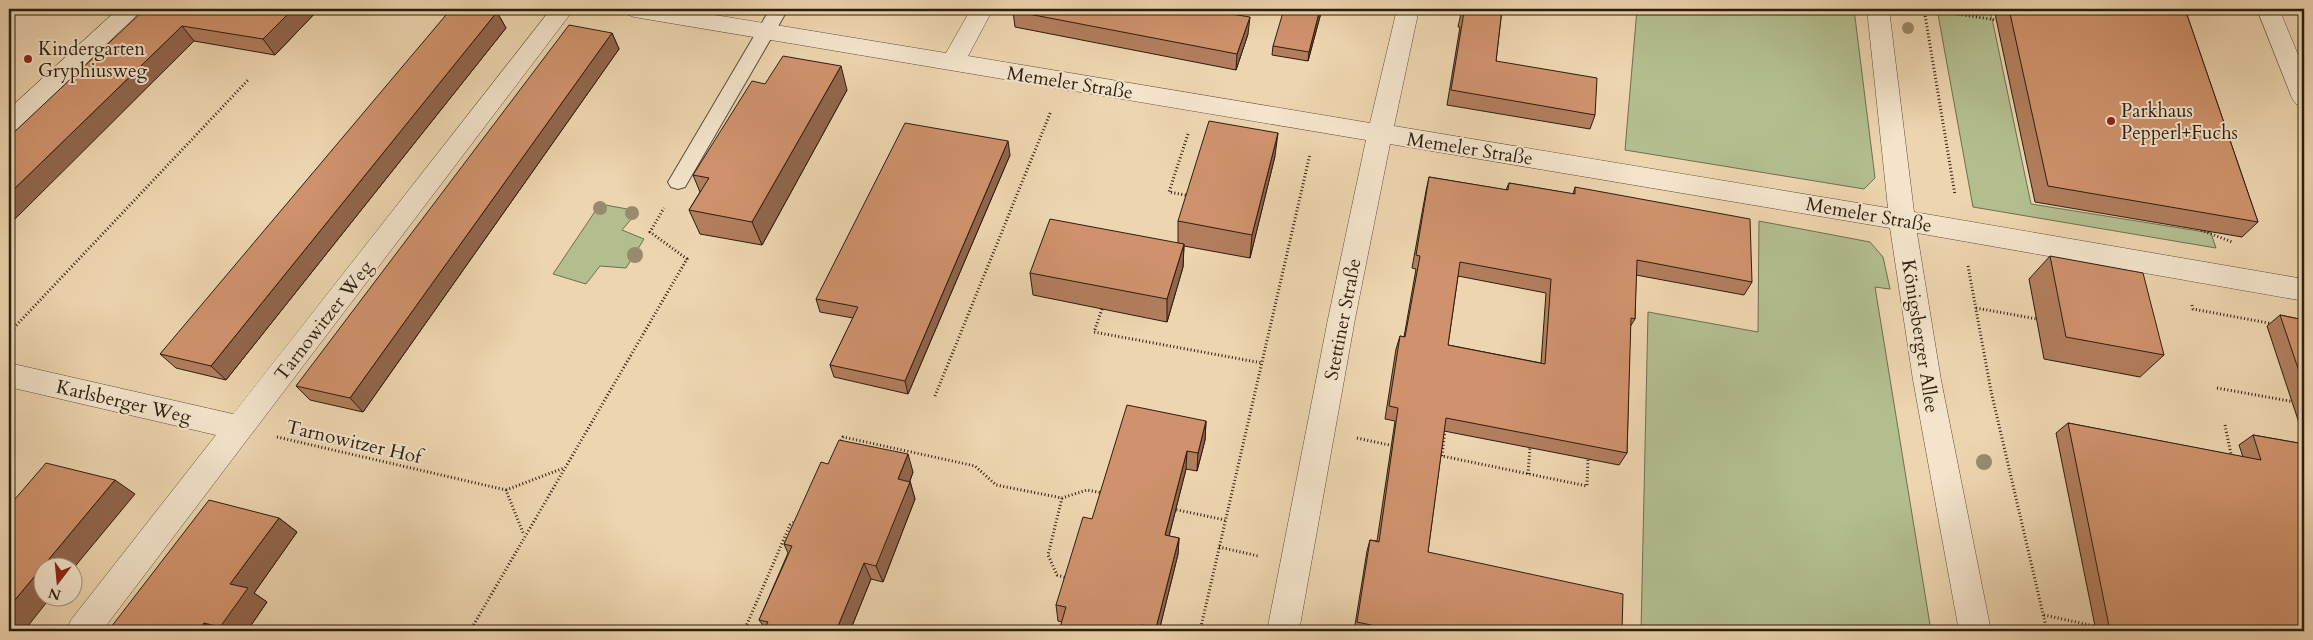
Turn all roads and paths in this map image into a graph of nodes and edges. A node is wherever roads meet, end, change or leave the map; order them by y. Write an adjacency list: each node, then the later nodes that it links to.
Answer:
1 (132, 9): 17 (street)
2 (563, 9): 37 (street, Tarnowitzer Weg)
3 (634, 9): 11 (street, Memeler Straße)
4 (779, 9): 11 (lane)
5 (982, 9): 12 (street)
6 (1408, 9): 19 (street, Stettiner Straße)
7 (1878, 9): 22 (street, Königsberger Allee)
8 (1924, 9): 10 (path); 23 (path)
9 (2268, 9): 15 (street)
10 (1997, 20)
11 (767, 31): 12 (street, Memeler Straße); 20 (lane)
12 (953, 62): 14 (street, Memeler Straße)
13 (248, 80): 30 (path)
14 (1063, 80): 16 (street, Memeler Straße); 34 (path)
15 (2304, 98)
16 (1198, 103): 18 (street, Memeler Straße); 21 (path)
17 (9, 123)
18 (1318, 123): 19 (street, Memeler Straße); 31 (path)
19 (1379, 133): 22 (street, Memeler Straße); 38 (street, Stettiner Straße)
20 (678, 182): 46 (path)
21 (1192, 196)
22 (1902, 220): 23 (street, Memeler Straße); 64 (street, Königsberger Allee)
23 (1961, 230): 24 (street, Memeler Straße); 25 (path)
24 (2304, 290)
25 (1976, 308): 28 (path); 57 (path)
26 (1102, 309): 31 (path)
27 (2193, 309): 29 (path)
28 (2037, 320)
29 (2276, 324)
30 (9, 333)
31 (1262, 363): 54 (path)
32 (9, 375): 37 (street, Karlsberger Weg)
33 (2217, 388): 35 (path)
34 (935, 396)
35 (2304, 403)
36 (2225, 425): 47 (path)
37 (240, 428): 49 (path, Tarnowitzer Hof); 59 (street, Tarnowitzer Weg)
38 (1320, 430): 42 (path); 63 (street, Stettiner Straße)
39 (1445, 430): 44 (path)
40 (838, 446): 51 (path)
41 (1530, 447): 48 (path)
42 (1403, 448)
43 (1432, 454): 44 (path)
44 (1442, 456): 48 (path)
45 (1588, 459): 48 (path)
46 (564, 468): 49 (path); 55 (path)
47 (2234, 468)
48 (1528, 474)
49 (506, 490): 55 (path)
50 (1106, 494): 51 (path)
51 (1062, 498): 56 (path)
52 (1170, 508): 54 (path)
53 (804, 515): 61 (path)
54 (1225, 520): 62 (path)
55 (524, 536): 60 (path)
56 (1073, 579)
57 (2044, 616): 58 (path); 65 (path)
58 (2094, 626)
59 (82, 631)
60 (470, 631)
61 (744, 631)
62 (1200, 631)
63 (1283, 631)
64 (1976, 631)
65 (2047, 631)

